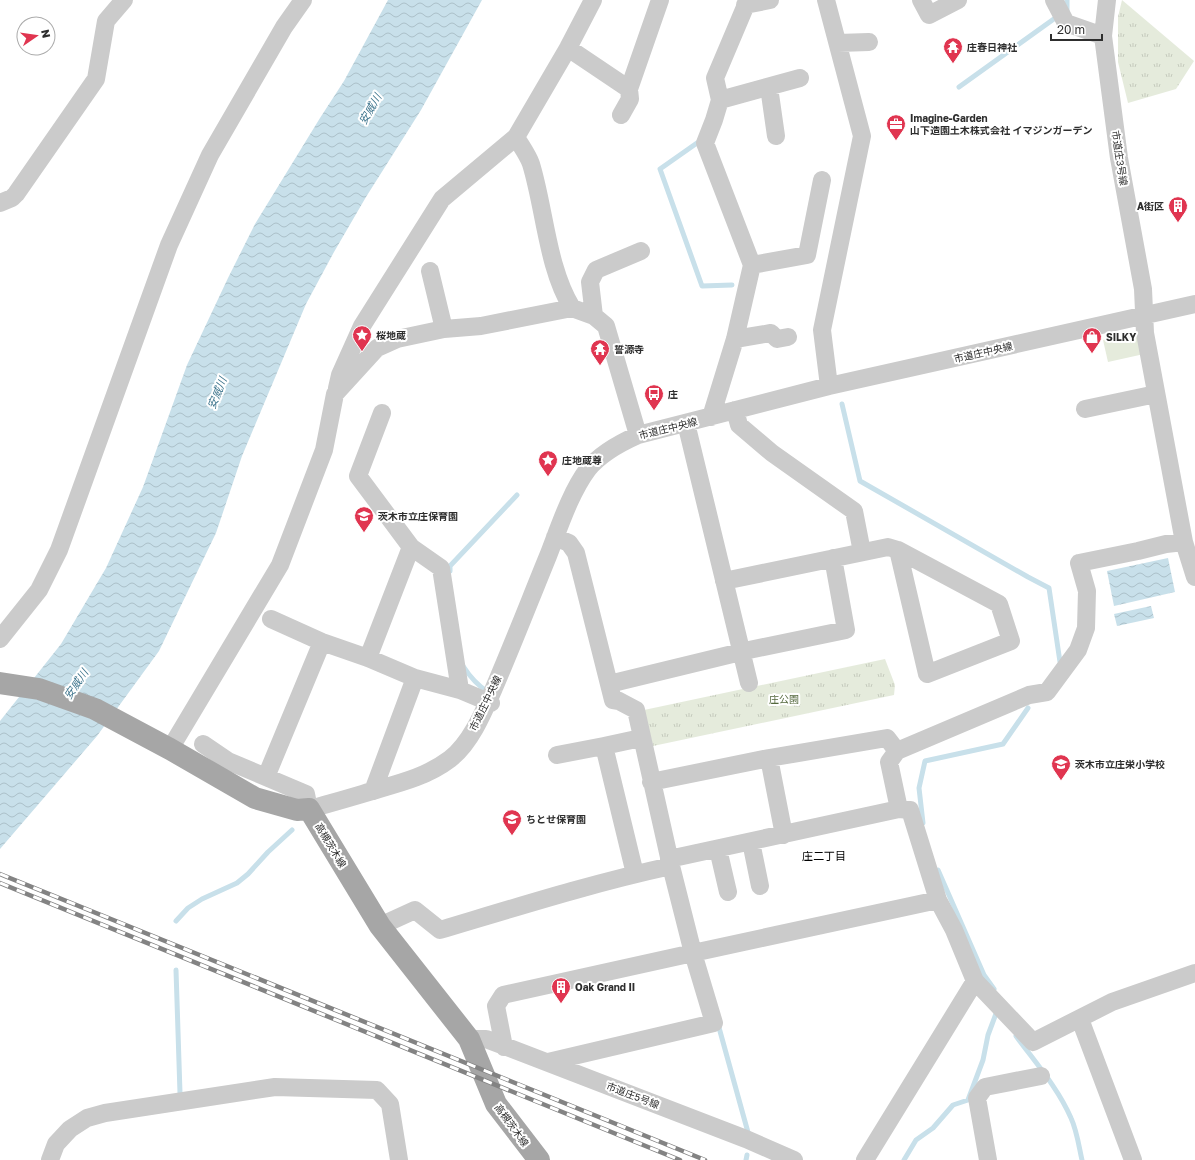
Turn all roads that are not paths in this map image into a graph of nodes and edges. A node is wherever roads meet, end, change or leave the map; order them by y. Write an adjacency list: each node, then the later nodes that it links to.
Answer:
1 (124, 0): 24 (street)
2 (303, 0): 53 (street)
3 (593, 0): 15 (street)
4 (660, 0): 18 (street)
5 (770, 0): 11 (street)
6 (826, 0): 14 (street)
7 (921, 0): 8 (street)
8 (958, 0)
9 (1107, 0): 12 (street, 市道庄3号線)
10 (1055, 2): 12 (street)
11 (746, 3): 19 (street)
12 (1103, 36): 31 (street, 市道庄3号線)
13 (869, 42): 14 (street)
14 (838, 43): 35 (street)
15 (568, 48): 18 (street); 22 (street)
16 (800, 78): 17 (street)
17 (769, 87): 19 (street); 21 (street)
18 (629, 89): 20 (street)
19 (720, 100): 26 (street)
20 (621, 115)
21 (776, 136)
22 (516, 138): 29 (street); 36 (street)
23 (822, 180): 26 (street)
24 (0, 203)
25 (641, 251): 30 (street)
26 (752, 265): 34 (street)
27 (430, 271): 32 (street)
28 (1195, 304): 31 (street, 市道庄中央線)
29 (572, 308): 30 (street); 32 (street)
30 (594, 316): 43 (street)
31 (1144, 316): 35 (street, 市道庄中央線); 37 (street, 市道庄3号線)
32 (444, 329): 36 (street)
33 (788, 337): 34 (street)
34 (734, 339): 41 (street)
35 (829, 386): 39 (street, 市道庄中央線)
36 (335, 394): 66 (street)
37 (1156, 394): 38 (street); 45 (street, 市道庄3号線)
38 (1085, 409)
39 (735, 410): 41 (street, 市道庄中央線); 48 (street)
40 (382, 413): 46 (street)
41 (711, 417): 42 (street, 市道庄中央線)
42 (686, 423): 43 (street, 市道庄中央線); 51 (street)
43 (638, 435): 44 (street, 市道庄中央線)
44 (555, 537): 60 (street); 62 (street, 市道庄中央線)
45 (1184, 542): 50 (street, 市道庄3号線); 67 (street)
46 (411, 547): 56 (street); 61 (street)
47 (898, 550): 47 (street); 48 (street)
48 (862, 552): 49 (street)
49 (832, 558): 51 (street); 55 (street)
50 (1195, 577)
51 (724, 581): 55 (street)
52 (271, 619): 54 (street)
53 (0, 639)
54 (322, 642): 56 (street); 70 (street)
55 (740, 652): 59 (street); 60 (street)
56 (368, 658): 57 (street)
57 (415, 678): 61 (street); 72 (street)
58 (0, 683): 66 (main road)
59 (749, 683)
60 (609, 684): 63 (street)
61 (460, 690): 62 (street)
62 (489, 703): 72 (street, 市道庄中央線)
63 (642, 738): 65 (street); 71 (street)
64 (203, 744): 70 (street)
65 (604, 746): 68 (street); 79 (street)
66 (170, 749): 73 (main road)
67 (897, 751): 69 (street); 74 (street)
68 (557, 755)
69 (769, 758): 71 (street); 75 (street)
70 (266, 777): 73 (street)
71 (651, 782): 78 (street)
72 (373, 791): 73 (street, 市道庄中央線)
73 (309, 809): 83 (main road, 高槻茨木線)
74 (899, 809): 75 (street); 82 (street)
75 (784, 835): 76 (street)
76 (751, 842): 77 (street); 80 (street)
77 (718, 849): 78 (street); 81 (street)
78 (670, 862): 79 (street); 84 (street)
79 (634, 874): 83 (street)
80 (760, 886)
81 (728, 892)
82 (938, 900): 84 (street); 86 (street)
83 (380, 926): 88 (main road, 高槻茨木線)
84 (693, 952): 89 (street); 90 (street)
85 (1195, 972): 87 (street)
86 (975, 981): 87 (street); 96 (street)
87 (1080, 1019): 98 (street)
88 (468, 1039): 89 (street, 市道庄5号線); 94 (main road, 高槻茨木線)
89 (504, 1047): 90 (street, 市道庄5号線)
90 (548, 1062): 95 (street, 市道庄5号線)
91 (1041, 1076): 97 (street)
92 (50, 1160): 93 (street)
93 (399, 1160)
94 (539, 1160)
95 (794, 1160)
96 (865, 1160)
97 (988, 1160)
98 (1133, 1160)

